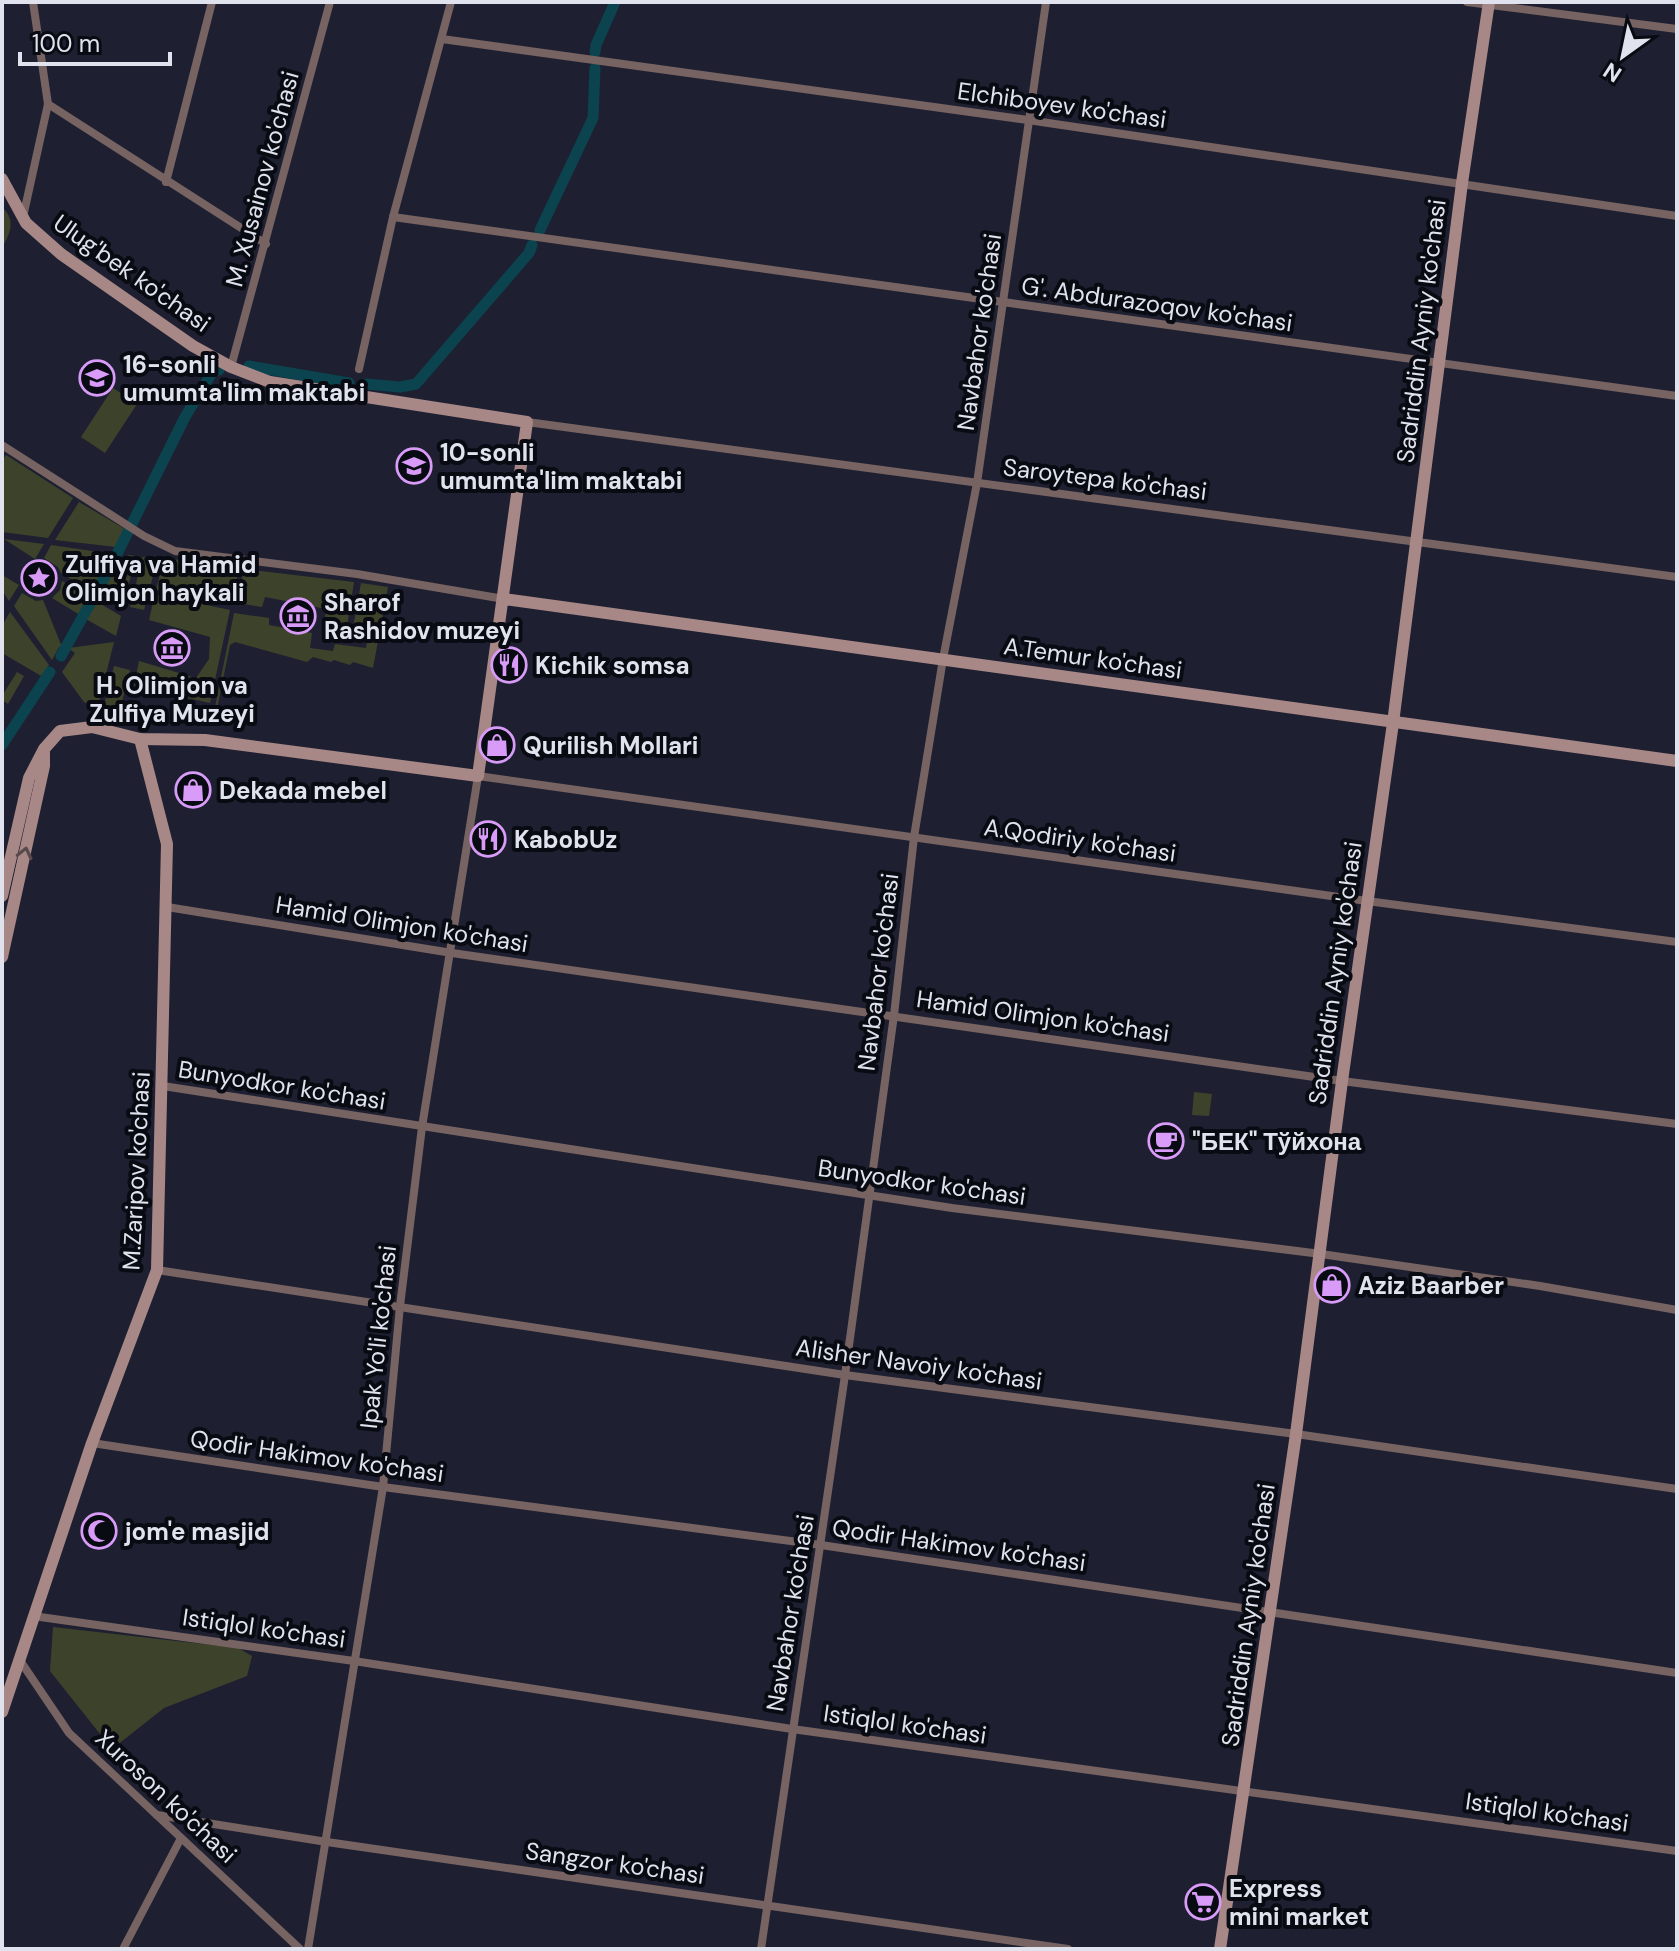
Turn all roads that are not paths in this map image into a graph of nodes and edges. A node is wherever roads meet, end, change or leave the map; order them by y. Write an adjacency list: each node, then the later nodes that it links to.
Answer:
1 (33, 2): 10 (street, Ulug'bek ko'chasi)
2 (212, 2): 13 (street)
3 (330, 2): 19 (street, M. Xusainov ko'chasi)
4 (451, 2): 9 (street)
5 (1046, 2): 11 (street, Navbahor ko'chasi)
6 (1467, 2): 7 (street)
7 (1489, 4): 8 (street); 14 (street, Sadriddin Ayniy ko'chasi)
8 (1677, 29)
9 (442, 39): 11 (street, Elchiboyev ko'chasi); 18 (street)
10 (48, 104): 13 (street); 17 (street, Ulug'bek ko'chasi)
11 (1028, 120): 14 (street, Elchiboyev ko'chasi); 20 (street, Navbahor ko'chasi)
12 (2, 179): 17 (street)
13 (166, 182): 19 (street)
14 (1462, 183): 16 (street, Elchiboyev ko'chasi); 21 (street, Sadriddin Ayniy ko'chasi)
15 (2, 199): 17 (street)
16 (1677, 216)
17 (23, 217): 22 (street, Ulug'bek ko'chasi)
18 (393, 217): 20 (street, G'. Abdurazoqov ko'chasi); 23 (street)
19 (266, 244): 22 (street, M. Xusainov ko'chasi)
20 (1004, 304): 21 (street, G'. Abdurazoqov ko'chasi); 27 (street, Navbahor ko'chasi)
21 (1439, 362): 24 (street, G'. Abdurazoqov ko'chasi); 28 (street, Sadriddin Ayniy ko'chasi)
22 (231, 367): 25 (street, Ulug'bek ko'chasi)
23 (359, 369)
24 (1677, 396)
25 (527, 422): 27 (street, Saroytepa ko'chasi); 30 (street)
26 (2, 445): 30 (street)
27 (977, 483): 28 (street, Saroytepa ko'chasi); 31 (street, Navbahor ko'chasi)
28 (1416, 540): 29 (street, Saroytepa ko'chasi); 32 (street, Sadriddin Ayniy ko'chasi)
29 (1677, 577)
30 (504, 599): 31 (street, A.Temur ko'chasi); 36 (street)
31 (943, 659): 32 (street, A.Temur ko'chasi); 37 (street, Navbahor ko'chasi)
32 (1393, 723): 35 (street, A.Temur ko'chasi); 39 (street, Sadriddin Ayniy ko'chasi)
33 (140, 739): 34 (street); 36 (street); 40 (street, M.Zaripov ko'chasi)
34 (44, 749): 38 (street); 43 (street, one-way to 34)
35 (1677, 761)
36 (478, 776): 37 (street, A.Qodiriy ko'chasi); 42 (street, Ipak Yo'li ko'chasi)
37 (914, 837): 39 (street, A.Qodiriy ko'chasi); 44 (street, Navbahor ko'chasi)
38 (2, 896)
39 (1367, 901): 41 (street, A.Qodiriy ko'chasi); 45 (street, Sadriddin Ayniy ko'chasi)
40 (167, 907): 42 (street, Hamid Olimjon ko'chasi); 46 (street, M.Zaripov ko'chasi)
41 (1677, 942)
42 (452, 953): 44 (street, Hamid Olimjon ko'chasi); 48 (street, Ipak Yo'li ko'chasi)
43 (2, 957)
44 (894, 1015): 45 (street, Hamid Olimjon ko'chasi); 49 (street, Navbahor ko'chasi)
45 (1342, 1081): 47 (street, Hamid Olimjon ko'chasi); 50 (street, Sadriddin Ayniy ko'chasi)
46 (163, 1086): 48 (street, Bunyodkor ko'chasi); 51 (street, M.Zaripov ko'chasi)
47 (1677, 1124)
48 (422, 1127): 49 (street, Bunyodkor ko'chasi); 52 (street, Ipak Yo'li ko'chasi)
49 (870, 1196): 50 (street, Bunyodkor ko'chasi); 54 (street, Navbahor ko'chasi)
50 (1321, 1254): 53 (street, Bunyodkor ko'chasi); 55 (street, Sadriddin Ayniy ko'chasi)
51 (157, 1270): 52 (street, Alisher Navoiy ko'chasi); 56 (street, M.Zaripov ko'chasi)
52 (400, 1306): 54 (street, Alisher Navoiy ko'chasi); 57 (street, Ipak Yo'li ko'chasi)
53 (1677, 1310)
54 (845, 1375): 55 (street, Alisher Navoiy ko'chasi); 59 (street, Navbahor ko'chasi)
55 (1296, 1434): 58 (street, Alisher Navoiy ko'chasi); 60 (street, Sadriddin Ayniy ko'chasi)
56 (92, 1443): 57 (street, Qodir Hakimov ko'chasi); 61 (street, M.Zaripov ko'chasi)
57 (383, 1487): 59 (street, Qodir Hakimov ko'chasi); 63 (street, Ipak Yo'li ko'chasi)
58 (1677, 1489)
59 (821, 1545): 60 (street, Qodir Hakimov ko'chasi); 67 (street, Navbahor ko'chasi)
60 (1269, 1610): 64 (street, Qodir Hakimov ko'chasi); 68 (street, Sadriddin Ayniy ko'chasi)
61 (33, 1616): 62 (street, M.Zaripov ko'chasi); 63 (street, Istiqlol ko'chasi)
62 (19, 1659): 65 (street, M.Zaripov ko'chasi); 69 (street, Xuroson ko'chasi)
63 (354, 1661): 67 (street, Istiqlol ko'chasi); 71 (street, Ipak Yo'li ko'chasi)
64 (1677, 1673)
65 (8, 1678): 66 (street, M.Zaripov ko'chasi)
66 (2, 1712)
67 (792, 1729): 68 (street, Istiqlol ko'chasi); 73 (street, Navbahor ko'chasi)
68 (1245, 1790): 72 (street, Istiqlol ko'chasi); 79 (street, Sadriddin Ayniy ko'chasi)
69 (157, 1815): 70 (street, Xuroson ko'chasi); 71 (street, Sangzor ko'chasi)
70 (181, 1838): 74 (street); 75 (street, Xuroson ko'chasi)
71 (327, 1842): 73 (street, Sangzor ko'chasi); 76 (street, Ipak Yo'li ko'chasi)
72 (1677, 1851)
73 (768, 1905): 77 (street, Navbahor ko'chasi); 78 (street, Sangzor ko'chasi)
74 (123, 1949)
75 (300, 1949)
76 (308, 1949)
77 (761, 1949)
78 (1068, 1949)
79 (1220, 1949)

